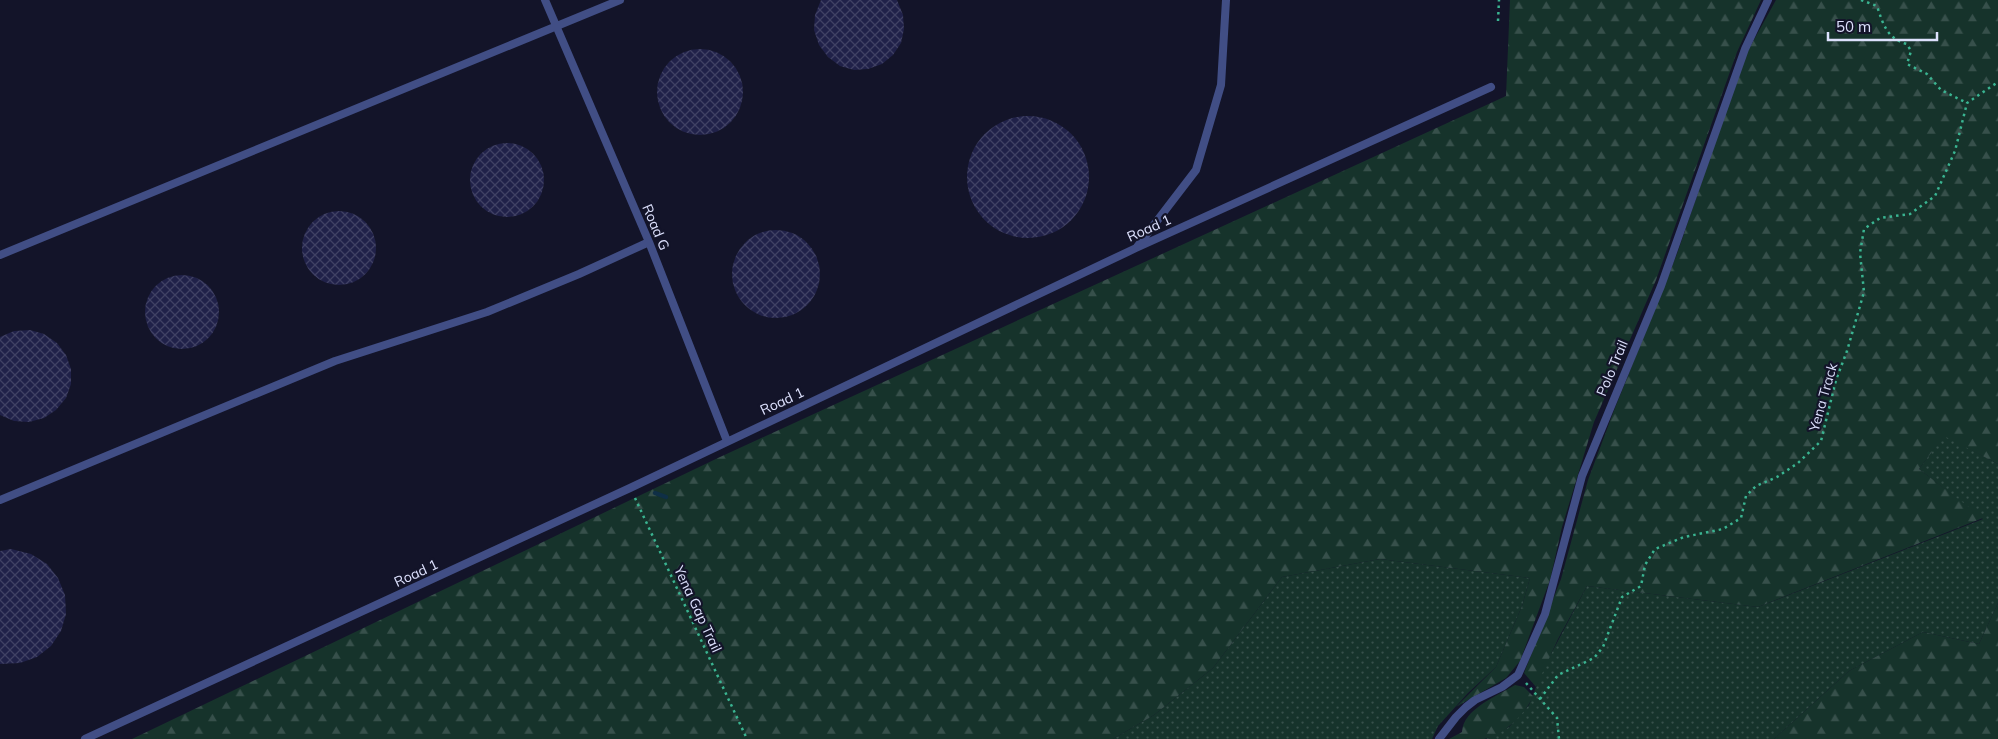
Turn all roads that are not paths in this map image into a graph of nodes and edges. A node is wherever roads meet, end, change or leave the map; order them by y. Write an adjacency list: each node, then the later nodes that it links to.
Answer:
1 (545, 0): 5 (lane, Road G)
2 (620, 0): 5 (lane)
3 (1226, 0): 8 (lane)
4 (1768, 0): 13 (lane, Polo Trail)
5 (556, 26): 7 (lane, Road G); 9 (lane)
6 (1491, 87): 8 (lane, Road 1)
7 (649, 242): 10 (lane, Road G); 11 (lane)
8 (1136, 248): 10 (lane, Road 1)
9 (0, 255)
10 (727, 441): 12 (lane, Road 1)
11 (0, 500)
12 (85, 739)
13 (1439, 739)

